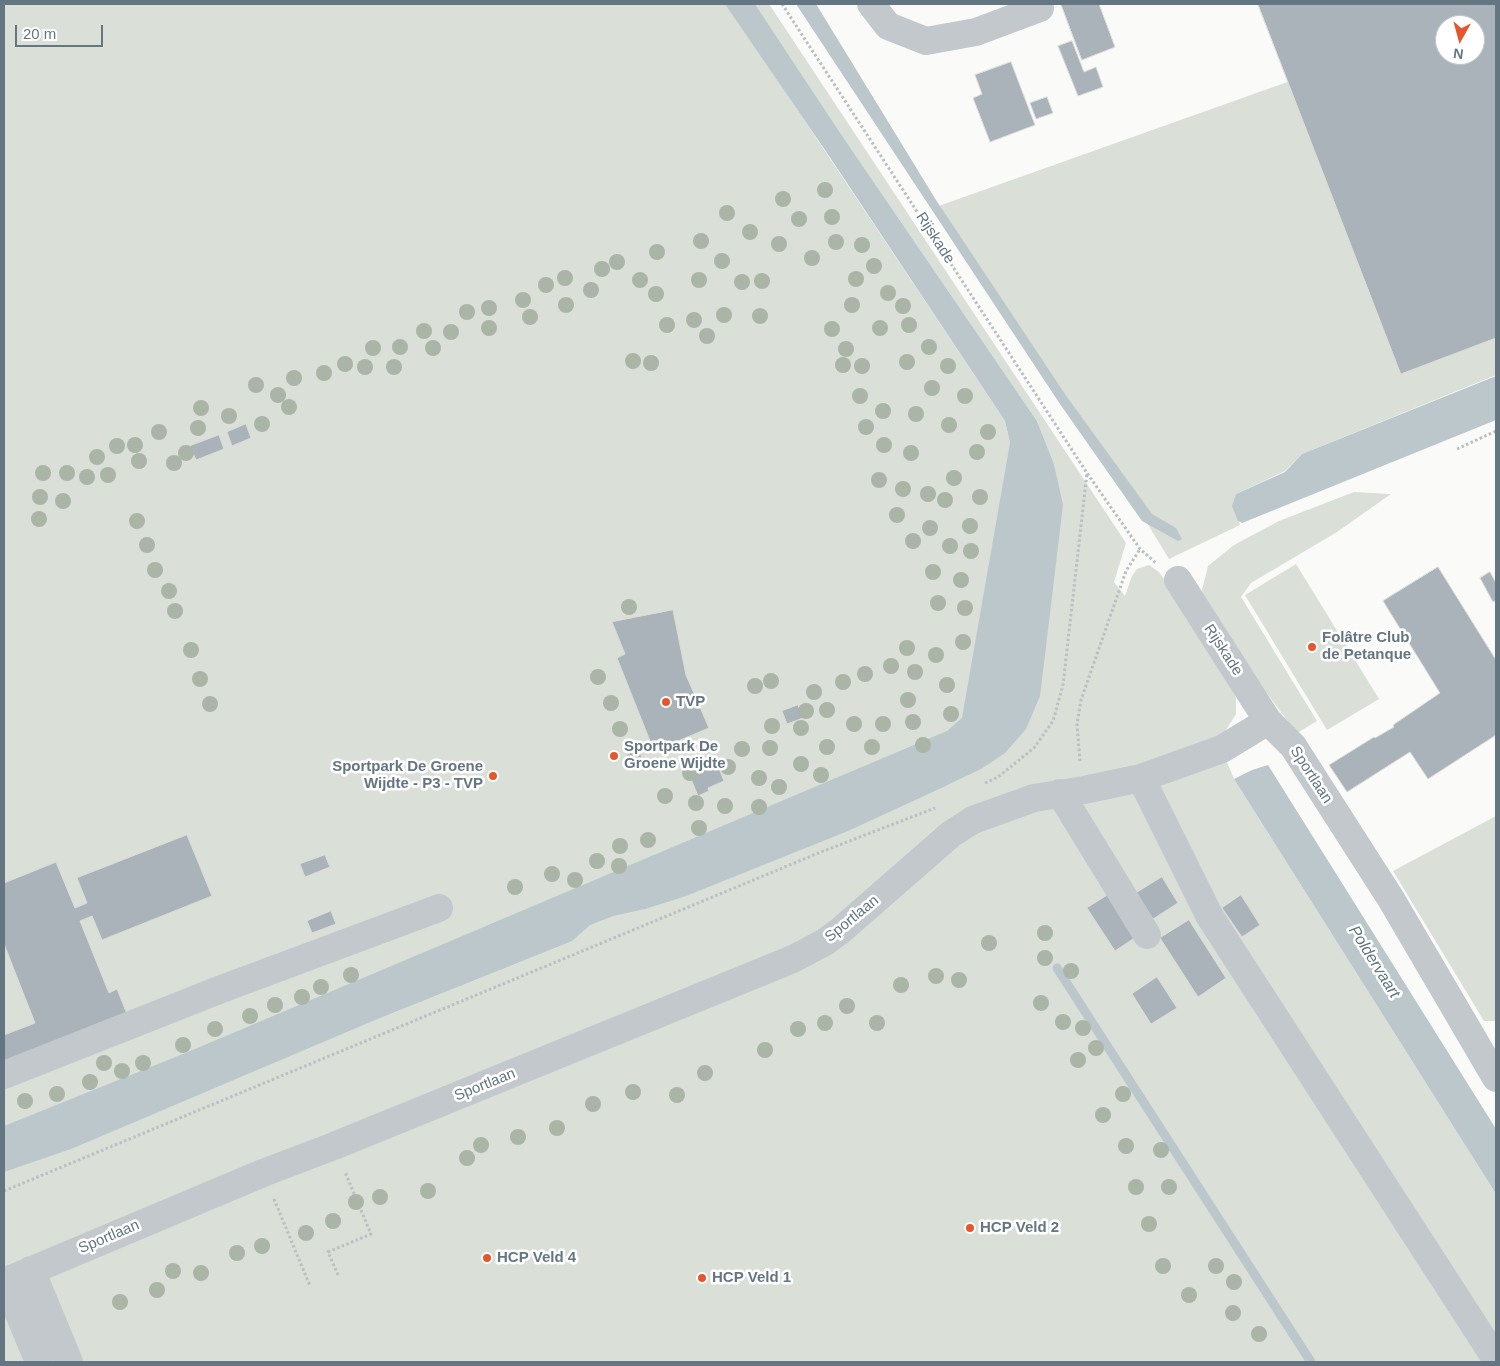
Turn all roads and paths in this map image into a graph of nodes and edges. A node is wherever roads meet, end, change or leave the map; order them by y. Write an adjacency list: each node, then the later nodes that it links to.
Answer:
1 (782, 4): 6 (path, Rijskade)
2 (871, 4): 3 (street)
3 (1040, 8)
4 (1496, 431): 5 (path)
5 (1457, 449)
6 (1087, 472): 7 (path, Rijskade); 11 (path)
7 (1140, 549): 8 (path, Rijskade); 12 (path)
8 (1178, 580): 9 (street, Rijskade)
9 (1268, 720): 10 (street, Sportlaan); 17 (street, Sportlaan)
10 (1141, 778): 12 (street, Sportlaan); 25 (street)
11 (980, 786)
12 (1072, 791): 15 (street); 19 (street, Sportlaan)
13 (937, 807): 20 (path)
14 (438, 908): 16 (street)
15 (1147, 934)
16 (4, 1075)
17 (1496, 1078)
18 (342, 1165): 22 (path)
19 (264, 1173): 21 (street, Sportlaan); 24 (path)
20 (4, 1192)
21 (31, 1270): 23 (street, Sportlaan); 27 (street)
22 (338, 1275)
23 (5, 1282): 26 (street)
24 (310, 1286)
25 (1496, 1359)
26 (39, 1362)
27 (69, 1362)

